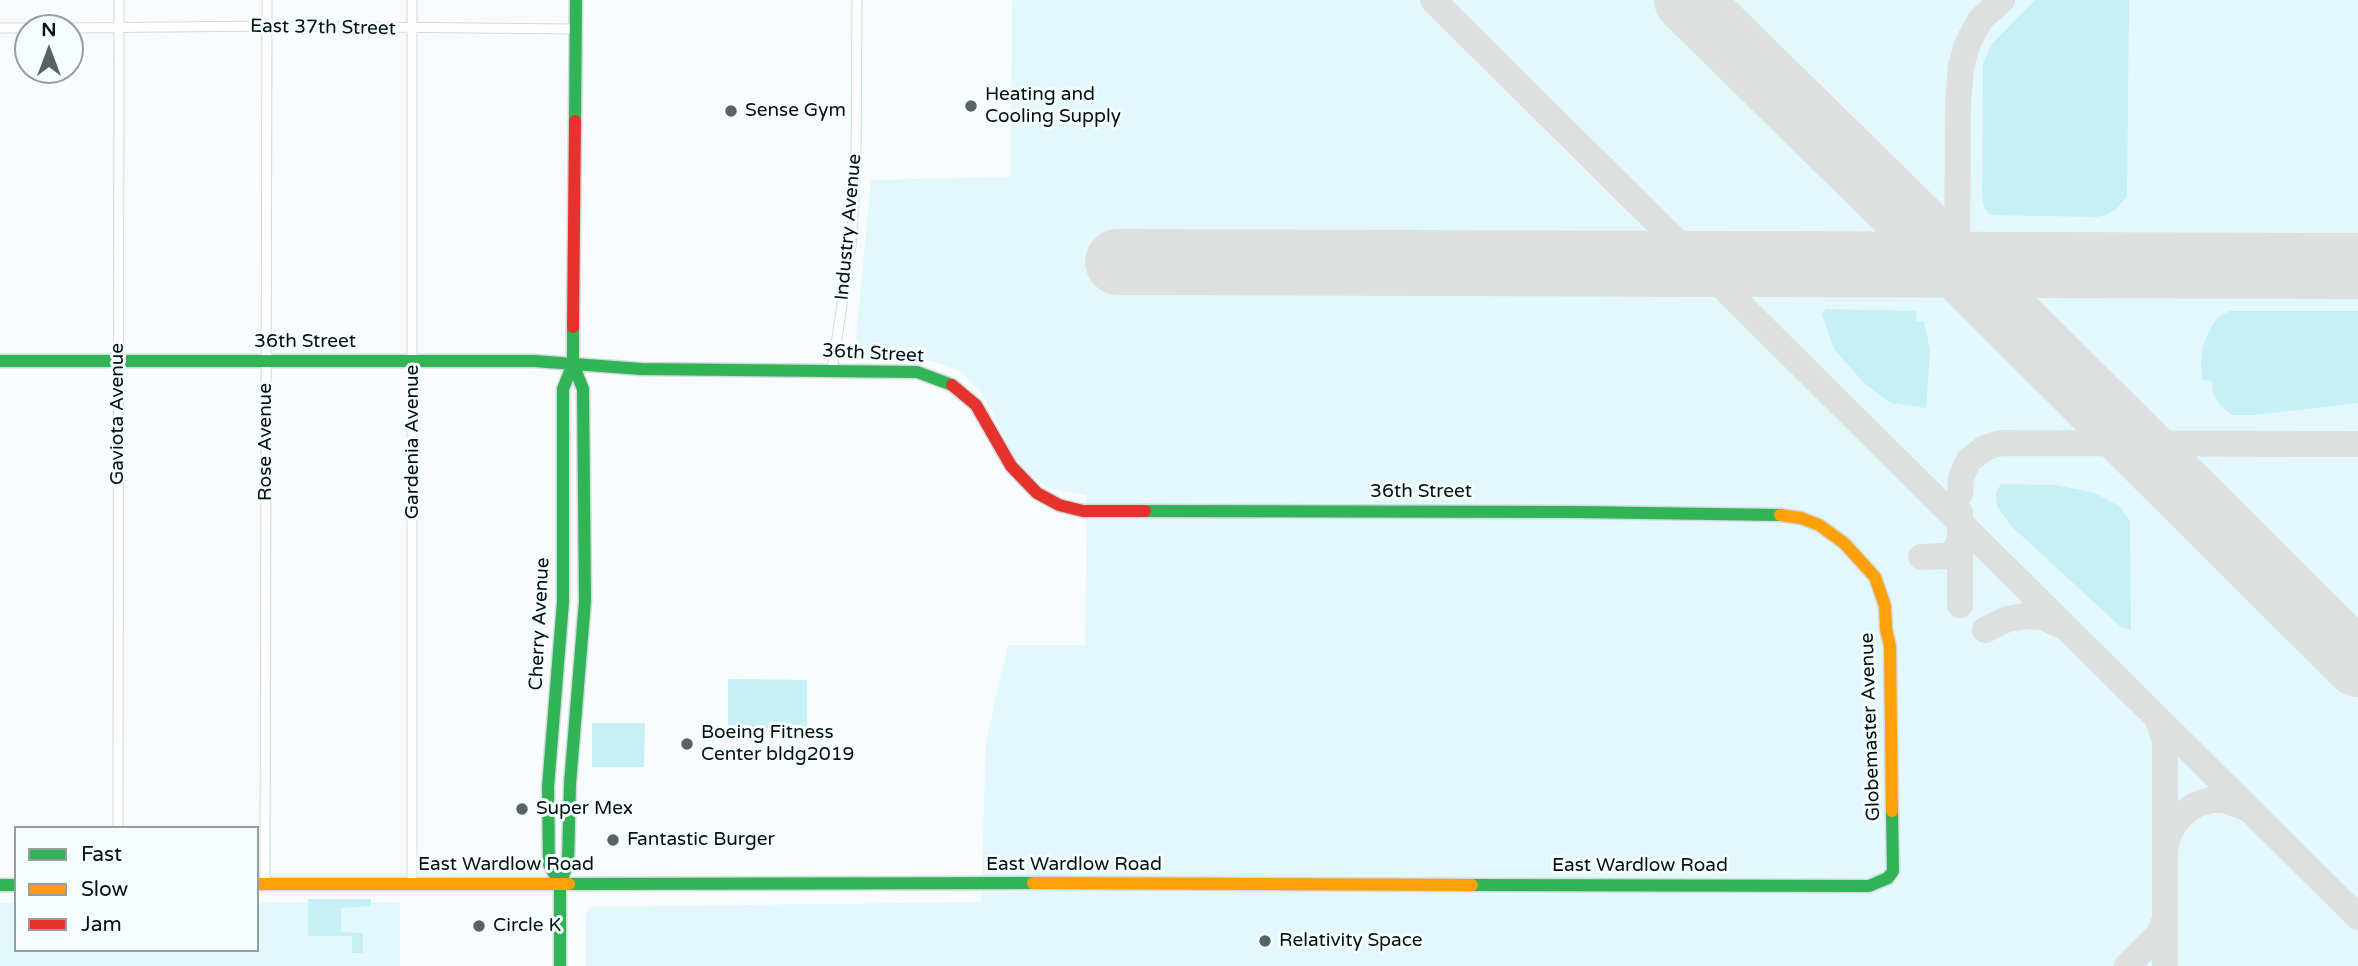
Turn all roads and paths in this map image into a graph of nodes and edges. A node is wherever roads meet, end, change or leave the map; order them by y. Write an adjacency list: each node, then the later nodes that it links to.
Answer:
1 (120, 0): 8 (street, Gaviota Avenue)
2 (267, 0): 6 (street, Rose Avenue)
3 (412, 0): 9 (street, Gardenia Avenue)
4 (576, 0): 10 (street, Cherry Avenue)
5 (857, 0): 16 (street, Industry Avenue)
6 (267, 26): 8 (street, East 37th Street); 9 (street, East 37th Street); 13 (street, Rose Avenue)
7 (84, 28): 8 (street, East 37th Street)
8 (120, 28): 12 (street, Gaviota Avenue)
9 (412, 28): 10 (street, East 37th Street); 14 (street, Gardenia Avenue)
10 (576, 29): 15 (street, Cherry Avenue)
11 (0, 361): 12 (street, 36th Street)
12 (118, 361): 13 (street, 36th Street); 18 (street, Gaviota Avenue)
13 (265, 361): 14 (street, 36th Street); 20 (street, Rose Avenue)
14 (413, 362): 15 (street, 36th Street); 21 (street, Gardenia Avenue)
15 (573, 364): 16 (street, 36th Street); 22 (street, Cherry Avenue); 22 (street, Cherry Avenue)
16 (832, 370): 17 (street, 36th Street)
17 (1844, 543): 19 (street, Globemaster Avenue)
18 (118, 826)
19 (1888, 878): 22 (street, East Wardlow Road)
20 (261, 884): 21 (street, East Wardlow Road)
21 (412, 885): 22 (street, East Wardlow Road)
22 (560, 885): 23 (street, Cherry Avenue)
23 (560, 966)

